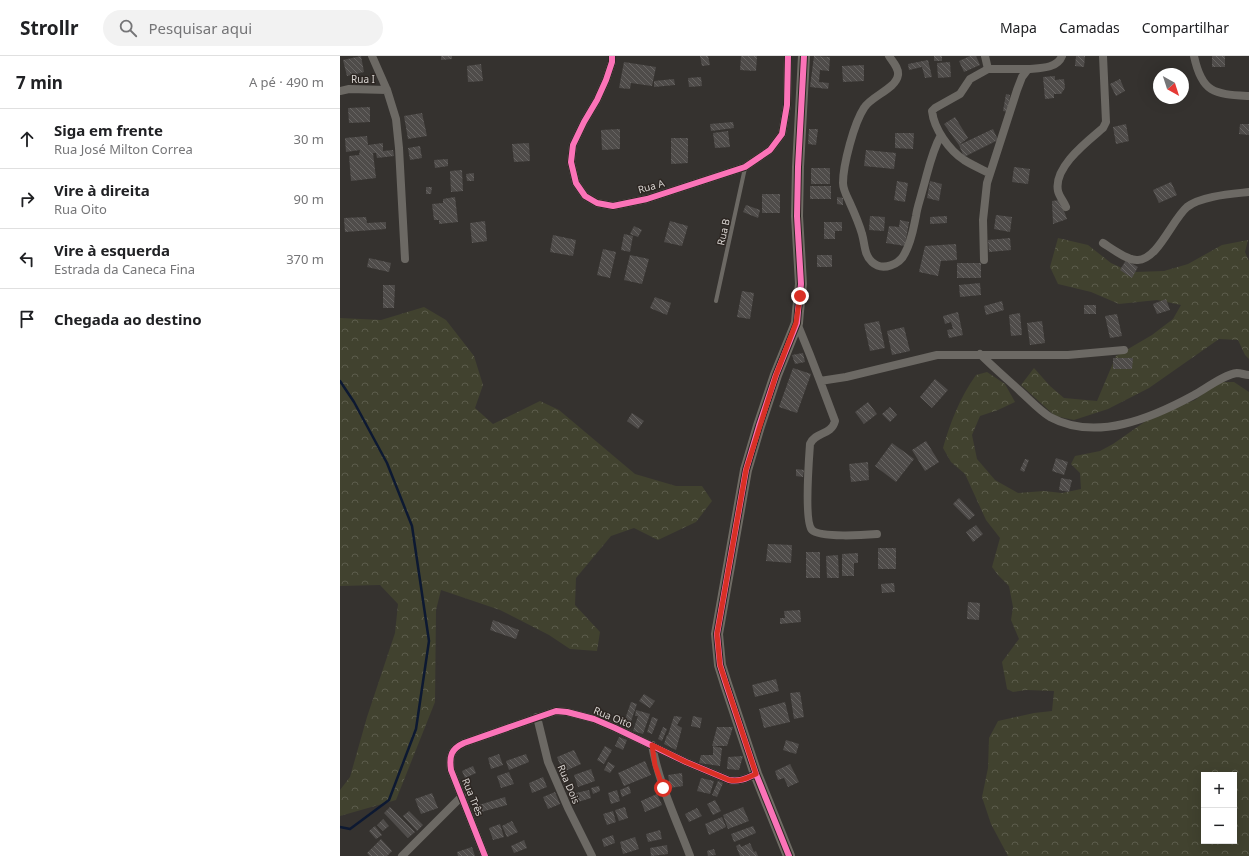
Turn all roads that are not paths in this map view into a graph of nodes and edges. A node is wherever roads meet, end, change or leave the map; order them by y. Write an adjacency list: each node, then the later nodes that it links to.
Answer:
1 (372, 56): 12 (street)
2 (612, 56): 16 (street, Rua A)
3 (788, 56): 16 (street, Rua A)
4 (804, 56): 24 (street)
5 (889, 56): 15 (street)
6 (985, 56): 10 (street)
7 (1062, 56): 11 (street)
8 (1103, 56): 19 (street)
9 (1194, 56): 14 (street)
10 (988, 69): 11 (street); 15 (street)
11 (1028, 69): 17 (street)
12 (387, 90): 13 (street, Rua I); 21 (street)
13 (340, 91)
14 (1249, 96)
15 (941, 135): 17 (street)
16 (745, 167): 23 (lane, Rua B)
17 (989, 173): 22 (street)
18 (1249, 192): 20 (street)
19 (1066, 207)
20 (1102, 243)
21 (405, 259)
22 (984, 260)
23 (716, 300)
24 (796, 323): 28 (street); 33 (street)
25 (1124, 350): 26 (street)
26 (980, 354): 27 (street); 28 (street)
27 (1249, 375)
28 (820, 381): 29 (street)
29 (877, 534)
30 (537, 717): 31 (street, Rua Oito); 32 (street, Rua Oito); 37 (street, Rua Dois)
31 (652, 745): 33 (street, Rua Oito); 38 (street)
32 (457, 746): 34 (street, Rua Três)
33 (756, 774): 39 (street)
34 (462, 796): 35 (street); 36 (street, Rua Três)
35 (402, 856)
36 (485, 856)
37 (592, 856)
38 (690, 856)
39 (789, 856)

